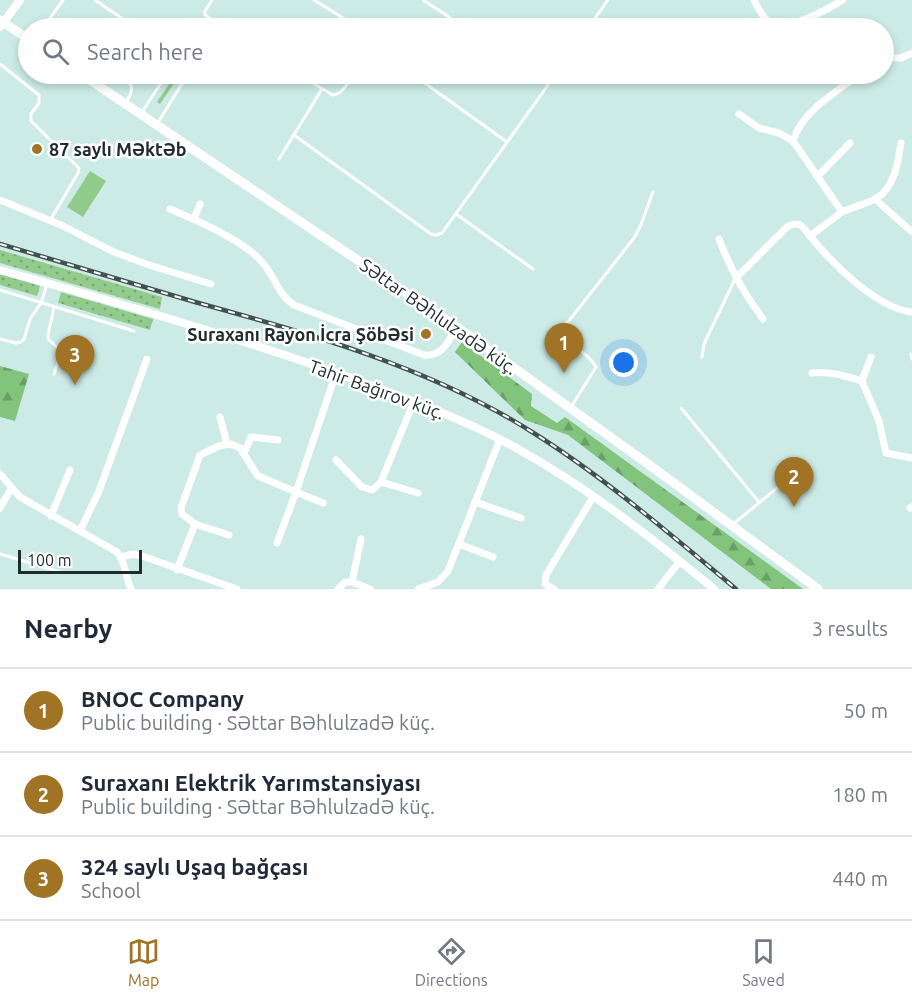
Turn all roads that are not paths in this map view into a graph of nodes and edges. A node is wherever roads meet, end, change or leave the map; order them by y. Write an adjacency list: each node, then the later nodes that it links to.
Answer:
1 (20, 0): 18 (street)
2 (63, 0): 10 (lane)
3 (95, 0): 11 (lane)
4 (212, 0): 12 (lane)
5 (314, 0): 13 (lane)
6 (423, 0): 14 (lane)
7 (608, 0): 15 (lane)
8 (754, 0): 16 (street)
9 (843, 0): 17 (street)
10 (50, 18)
11 (121, 18)
12 (209, 18)
13 (343, 18)
14 (451, 18)
15 (595, 18)
16 (765, 18)
17 (809, 18)
18 (1, 23): 19 (main road)
19 (18, 33)
20 (912, 53): 21 (street)
21 (894, 58)
22 (0, 64): 23 (lane)
23 (18, 78)
24 (25, 84): 54 (lane)
25 (97, 84): 35 (main road, Səttar Bəhlulzadə küç.)
26 (130, 84): 35 (lane)
27 (160, 84): 36 (lane)
28 (183, 84): 38 (lane)
29 (314, 84): 34 (lane)
30 (346, 84): 34 (lane)
31 (426, 84): 41 (lane)
32 (548, 84): 41 (lane)
33 (846, 84): 40 (street)
34 (322, 89): 39 (lane)
35 (126, 103): 36 (main road, Səttar Bəhlulzadə küç.)
36 (141, 113): 38 (main road, Səttar Bəhlulzadə küç.)
37 (738, 114): 40 (street)
38 (158, 124): 68 (main road, Səttar Bəhlulzadə küç.)
39 (294, 135): 44 (lane); 52 (lane)
40 (793, 141): 45 (street)
41 (507, 142): 52 (lane)
42 (850, 143): 45 (street)
43 (901, 143): 47 (street)
44 (279, 159)
45 (819, 176): 51 (street)
46 (653, 192): 82 (lane)
47 (875, 199): 51 (street); 55 (street)
48 (0, 200): 54 (street)
49 (200, 204): 53 (street)
50 (170, 209): 53 (street)
51 (842, 212): 56 (street)
52 (456, 214): 58 (lane)
53 (194, 219): 68 (street)
54 (50, 220): 62 (street)
55 (912, 232)
56 (810, 236): 60 (street); 66 (street)
57 (719, 239): 60 (street)
58 (534, 269)
59 (0, 270): 61 (street, Tahir Bağırov küç.)
60 (736, 278): 67 (street); 72 (lane)
61 (47, 283): 64 (lane); 76 (street, Tahir Bağırov küç.)
62 (211, 284)
63 (0, 290): 64 (lane)
64 (41, 303): 65 (lane); 70 (lane)
65 (54, 307): 69 (lane); 78 (lane)
66 (912, 312)
67 (763, 319)
68 (457, 327): 82 (main road, Səttar Bəhlulzadə küç.)
69 (134, 331)
70 (0, 339)
71 (911, 354): 74 (lane)
72 (702, 357)
73 (871, 357): 79 (street)
74 (912, 358)
75 (147, 359): 106 (street)
76 (336, 373): 80 (street, Tahir Bağırov küç.); 95 (street)
77 (812, 373): 79 (street)
78 (54, 374)
79 (862, 381): 88 (street)
80 (414, 401): 84 (street, Tahir Bağırov küç.); 93 (street)
81 (681, 408): 99 (lane)
82 (570, 409): 105 (main road, Səttar Bəhlulzadə küç.)
83 (220, 417): 86 (street)
84 (500, 439): 97 (street, Tahir Bağırov küç.); 98 (street)
85 (278, 440): 87 (street)
86 (226, 444): 87 (street); 104 (street)
87 (244, 453): 95 (street)
88 (912, 458)
89 (336, 460): 93 (street)
90 (804, 465): 99 (lane)
91 (70, 470): 102 (street)
92 (0, 474): 94 (street)
93 (381, 482): 96 (street)
94 (11, 489): 101 (street); 102 (street)
95 (296, 492): 100 (street); 109 (street)
96 (418, 493)
97 (592, 497): 114 (street, Tahir Bağırov küç.); 124 (street)
98 (475, 502): 103 (street); 110 (street)
99 (759, 502): 105 (lane)
100 (323, 503)
101 (1, 505)
102 (51, 516): 106 (street)
103 (521, 518)
104 (195, 524): 107 (street); 115 (street)
105 (731, 526): 127 (main road, Səttar Bəhlulzadə küç.)
106 (80, 531): 112 (street)
107 (229, 535)
108 (361, 539): 117 (street)
109 (278, 543)
110 (459, 544): 113 (street); 118 (street)
111 (0, 554): 116 (lane)
112 (121, 556): 115 (street); 119 (street)
113 (493, 557)
114 (680, 561): 125 (street); 126 (street, Tahir Bağırov küç.)
115 (177, 570): 120 (street)
116 (60, 572)
117 (352, 582): 121 (street); 122 (street)
118 (440, 585): 123 (street)
119 (131, 589)
120 (237, 589)
121 (338, 589)
122 (370, 589)
123 (418, 589)
124 (554, 589)
125 (658, 589)
126 (714, 589)
127 (818, 589)

